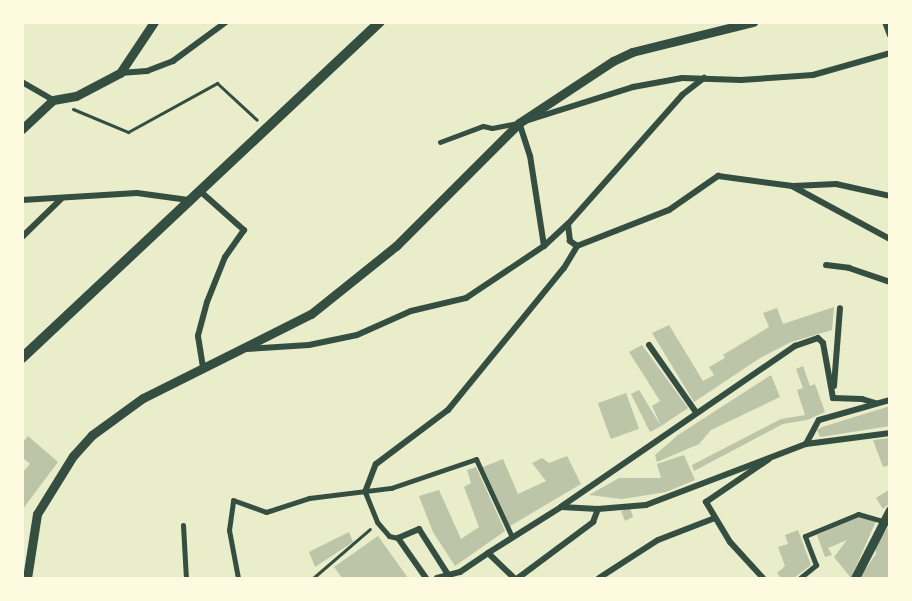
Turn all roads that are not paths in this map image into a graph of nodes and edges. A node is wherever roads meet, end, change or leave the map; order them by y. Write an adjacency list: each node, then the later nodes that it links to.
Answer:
1 (154, 22): 8 (street)
2 (226, 22): 8 (street)
3 (380, 22): 16 (main road)
4 (753, 22): 12 (street)
5 (885, 22): 6 (street)
6 (890, 35)
7 (890, 53): 9 (street)
8 (120, 73): 11 (street)
9 (704, 78): 12 (street); 21 (street)
10 (22, 82): 11 (street)
11 (53, 100): 13 (street)
12 (519, 123): 14 (street); 24 (street); 30 (street)
13 (22, 129)
14 (440, 142)
15 (792, 186): 17 (street); 23 (street); 25 (street)
16 (199, 190): 20 (main road); 32 (street)
17 (890, 196)
18 (61, 199): 19 (street); 20 (street); 22 (street)
19 (22, 200)
20 (189, 200): 31 (main road)
21 (568, 224): 24 (street); 25 (street)
22 (22, 237)
23 (890, 239)
24 (544, 246): 30 (street)
25 (577, 246): 40 (street)
26 (826, 265): 27 (street)
27 (890, 282)
28 (840, 308): 33 (street)
29 (649, 345): 36 (street)
30 (246, 349): 32 (street)
31 (22, 357)
32 (203, 369): 50 (street)
33 (833, 398): 35 (street); 36 (street)
34 (890, 400): 35 (street)
35 (876, 403): 38 (street)
36 (696, 412): 41 (street)
37 (890, 433): 38 (street)
38 (806, 444): 39 (street)
39 (774, 455): 42 (street); 44 (street)
40 (365, 492): 48 (street); 49 (street); 55 (street)
41 (561, 507): 42 (street); 48 (street)
42 (598, 509): 58 (street)
43 (890, 510): 45 (street)
44 (715, 518): 59 (street); 60 (street)
45 (883, 521): 61 (street); 62 (street)
46 (183, 525): 54 (street)
47 (22, 534): 50 (street)
48 (512, 537): 51 (street)
49 (398, 538): 52 (street); 56 (street)
50 (31, 540): 53 (street)
51 (488, 553): 52 (street); 58 (street)
52 (447, 573): 57 (street)
53 (27, 579)
54 (186, 579)
55 (238, 579)
56 (426, 579)
57 (438, 579)
58 (516, 579)
59 (599, 579)
60 (763, 579)
61 (800, 579)
62 (855, 579)

